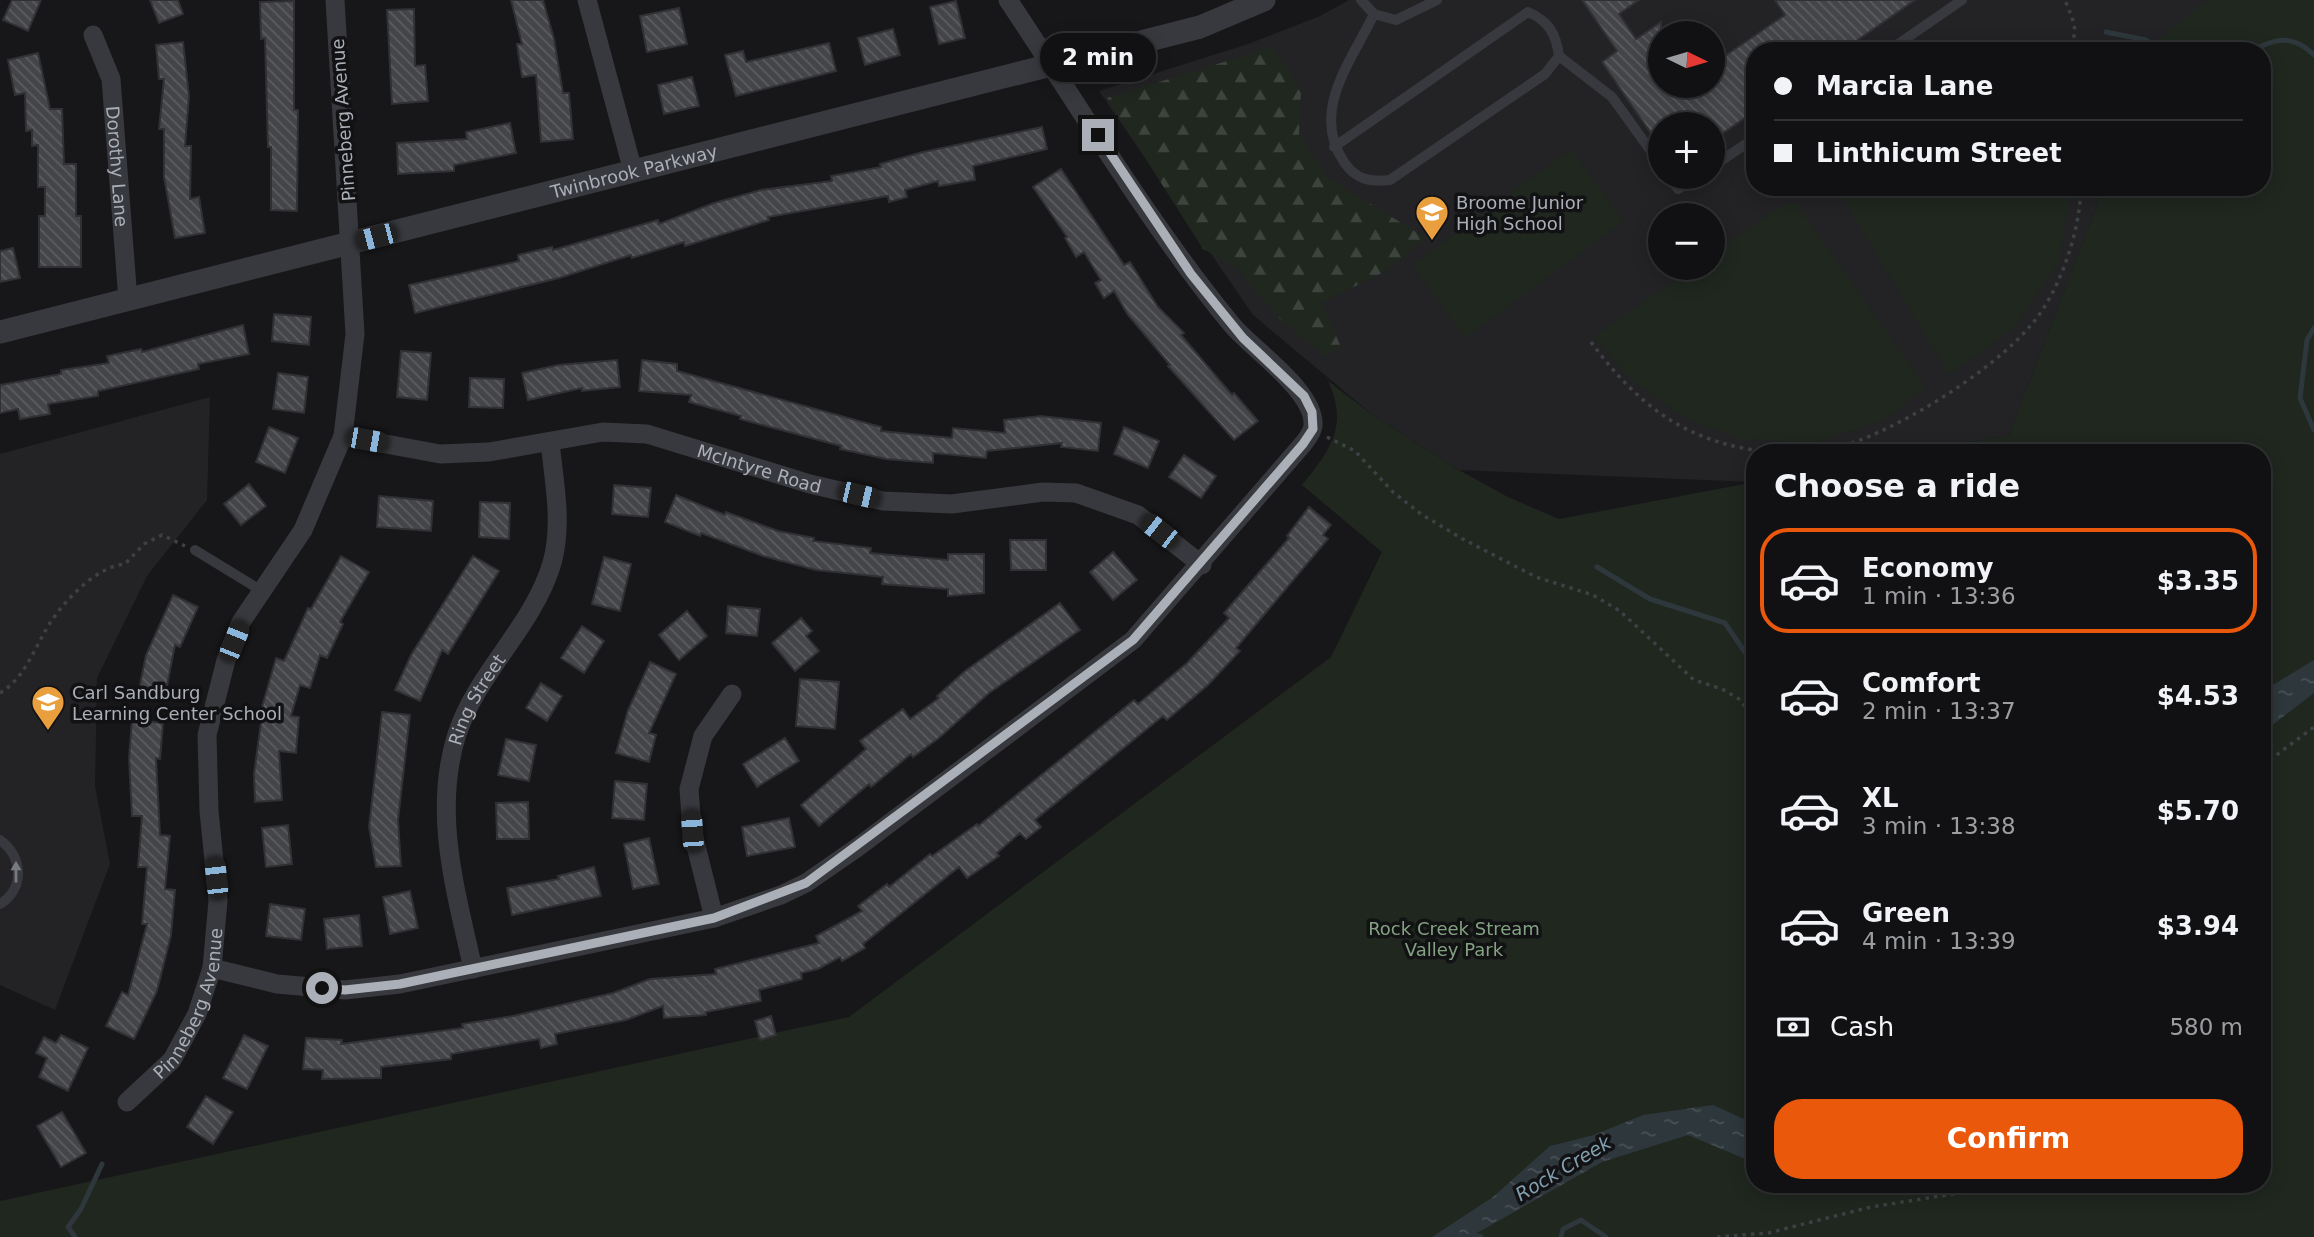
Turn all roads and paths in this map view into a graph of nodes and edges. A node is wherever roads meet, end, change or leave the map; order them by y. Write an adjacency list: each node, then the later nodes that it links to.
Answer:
1 (335, 0): 21 (street, Pinneberg Avenue)
2 (587, 0): 19 (street)
3 (1008, 0): 14 (street)
4 (1264, 0): 14 (street, Twinbrook Parkway)
5 (1362, 0): 9 (lane)
6 (1437, 0): 9 (lane)
7 (1962, 0): 11 (lane)
8 (2066, 0): 12 (path)
9 (1374, 14): 16 (lane)
10 (93, 34): 22 (street, Dorothy Lane)
11 (1901, 42)
12 (2073, 42)
13 (1559, 56): 16 (lane); 16 (lane); 17 (lane)
14 (1052, 65): 19 (street, Twinbrook Parkway); 25 (street)
15 (1746, 144): 18 (lane)
16 (1334, 147)
17 (1648, 147)
18 (1725, 158)
19 (633, 171): 21 (street, Twinbrook Parkway)
20 (2080, 196): 28 (path)
21 (351, 243): 22 (street, Twinbrook Parkway); 26 (street, Pinneberg Avenue)
22 (128, 300): 23 (street, Twinbrook Parkway)
23 (0, 332)
24 (1591, 342): 29 (path)
25 (1313, 429): 31 (street); 35 (path)
26 (343, 436): 27 (street, McIntyre Road); 32 (street, Pinneberg Avenue)
27 (550, 442): 31 (street, McIntyre Road); 42 (street, Ring Street)
28 (1847, 444)
29 (1746, 450)
30 (195, 550): 32 (lane); 33 (path)
31 (1202, 565): 40 (street)
32 (262, 591): 41 (street, Pinneberg Avenue)
33 (0, 693)
34 (732, 694): 40 (street)
35 (1746, 707)
36 (2314, 727): 37 (path)
37 (2271, 759)
38 (0, 840): 39 (lane, one-way to 38)
39 (0, 904)
40 (714, 918): 42 (street)
41 (212, 968): 42 (street); 43 (street, Pinneberg Avenue)
42 (473, 969)
43 (127, 1102)
44 (1959, 1193): 45 (path)
45 (1769, 1235): 46 (path)
46 (1717, 1237)

